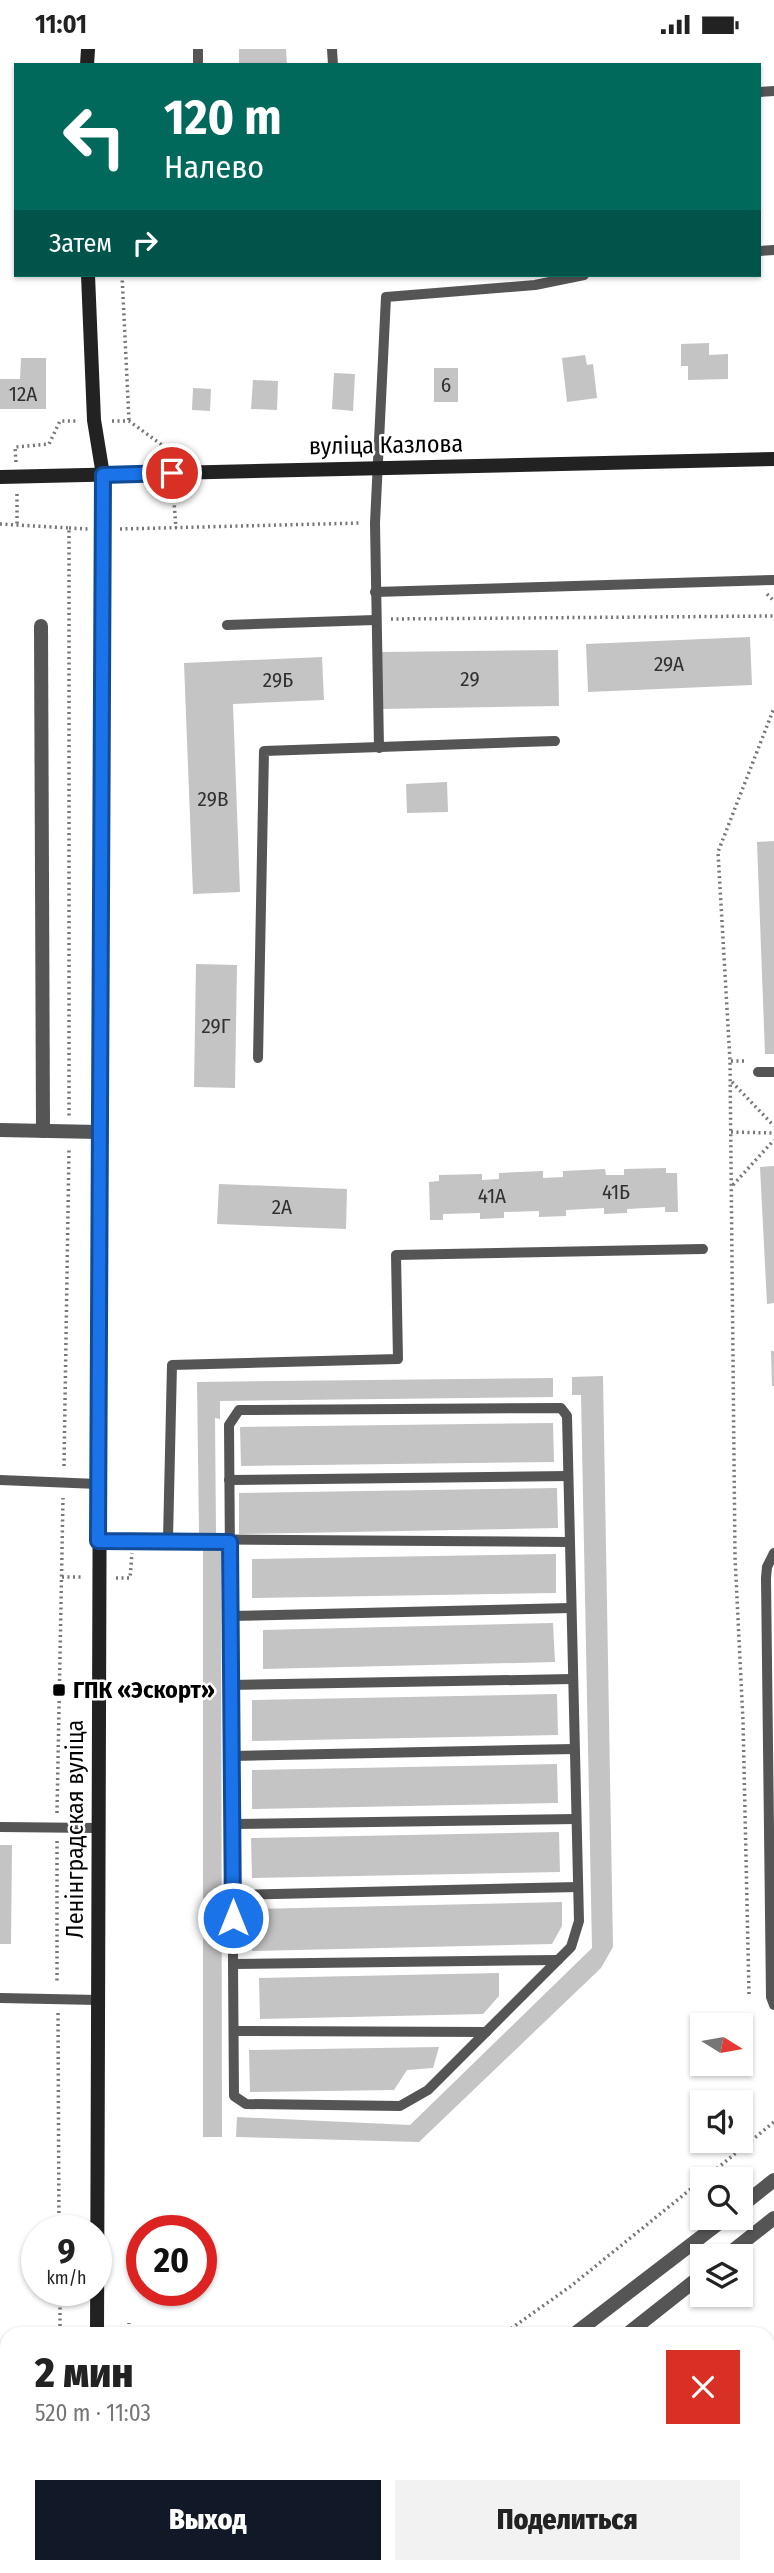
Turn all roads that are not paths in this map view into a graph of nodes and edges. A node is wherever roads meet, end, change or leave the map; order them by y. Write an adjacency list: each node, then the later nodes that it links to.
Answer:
1 (88, 277): 5 (main road, Ленінградская вуліца)
2 (573, 277): 4 (lane)
3 (774, 459): 4 (main road, вуліца Казлова)
4 (377, 468): 5 (main road, вуліца Казлова); 8 (lane)
5 (103, 475): 6 (main road, вуліца Казлова); 19 (main road, Ленінградская вуліца)
6 (0, 477)
7 (774, 580): 8 (lane)
8 (375, 592): 9 (lane)
9 (375, 619): 10 (lane); 13 (lane)
10 (227, 625)
11 (40, 626): 18 (street)
12 (555, 741): 13 (lane)
13 (379, 748): 14 (lane)
14 (258, 1058)
15 (758, 1072): 16 (lane)
16 (774, 1072)
17 (0, 1130): 18 (street)
18 (43, 1131): 19 (street)
19 (99, 1132): 24 (main road, Ленінградская вуліца)
20 (703, 1249): 25 (lane)
21 (568, 1476): 23 (lane); 23 (lane); 28 (lane)
22 (0, 1480): 24 (lane)
23 (229, 1480): 27 (lane)
24 (98, 1484): 26 (main road, Ленінградская вуліца)
25 (168, 1539): 26 (lane); 27 (lane)
26 (98, 1541): 39 (main road, Ленінградская вуліца)
27 (230, 1542): 28 (lane); 31 (lane)
28 (569, 1542): 30 (lane)
29 (774, 1553): 46 (lane)
30 (570, 1608): 31 (lane); 32 (lane)
31 (230, 1616): 33 (lane)
32 (572, 1679): 33 (lane); 34 (lane)
33 (231, 1685): 35 (lane)
34 (575, 1749): 35 (lane); 36 (lane)
35 (232, 1756): 37 (lane)
36 (576, 1819): 37 (lane); 40 (lane)
37 (232, 1824): 41 (lane)
38 (0, 1827): 39 (lane)
39 (98, 1828): 45 (main road, Ленінградская вуліца)
40 (578, 1887): 41 (lane); 42 (lane)
41 (232, 1895): 43 (lane)
42 (558, 1960): 43 (lane); 48 (lane)
43 (233, 1964): 47 (lane)
44 (0, 1998): 45 (lane)
45 (98, 2000): 55 (main road, Ленінградская вуліца)
46 (774, 2005)
47 (234, 2031): 48 (lane); 48 (lane)
48 (486, 2032)
49 (774, 2180): 50 (street)
50 (753, 2197)
51 (774, 2218): 53 (street)
52 (710, 2230): 56 (street)
53 (741, 2244)
54 (690, 2284): 57 (street)
55 (97, 2327)
56 (583, 2327)
57 (636, 2327)

